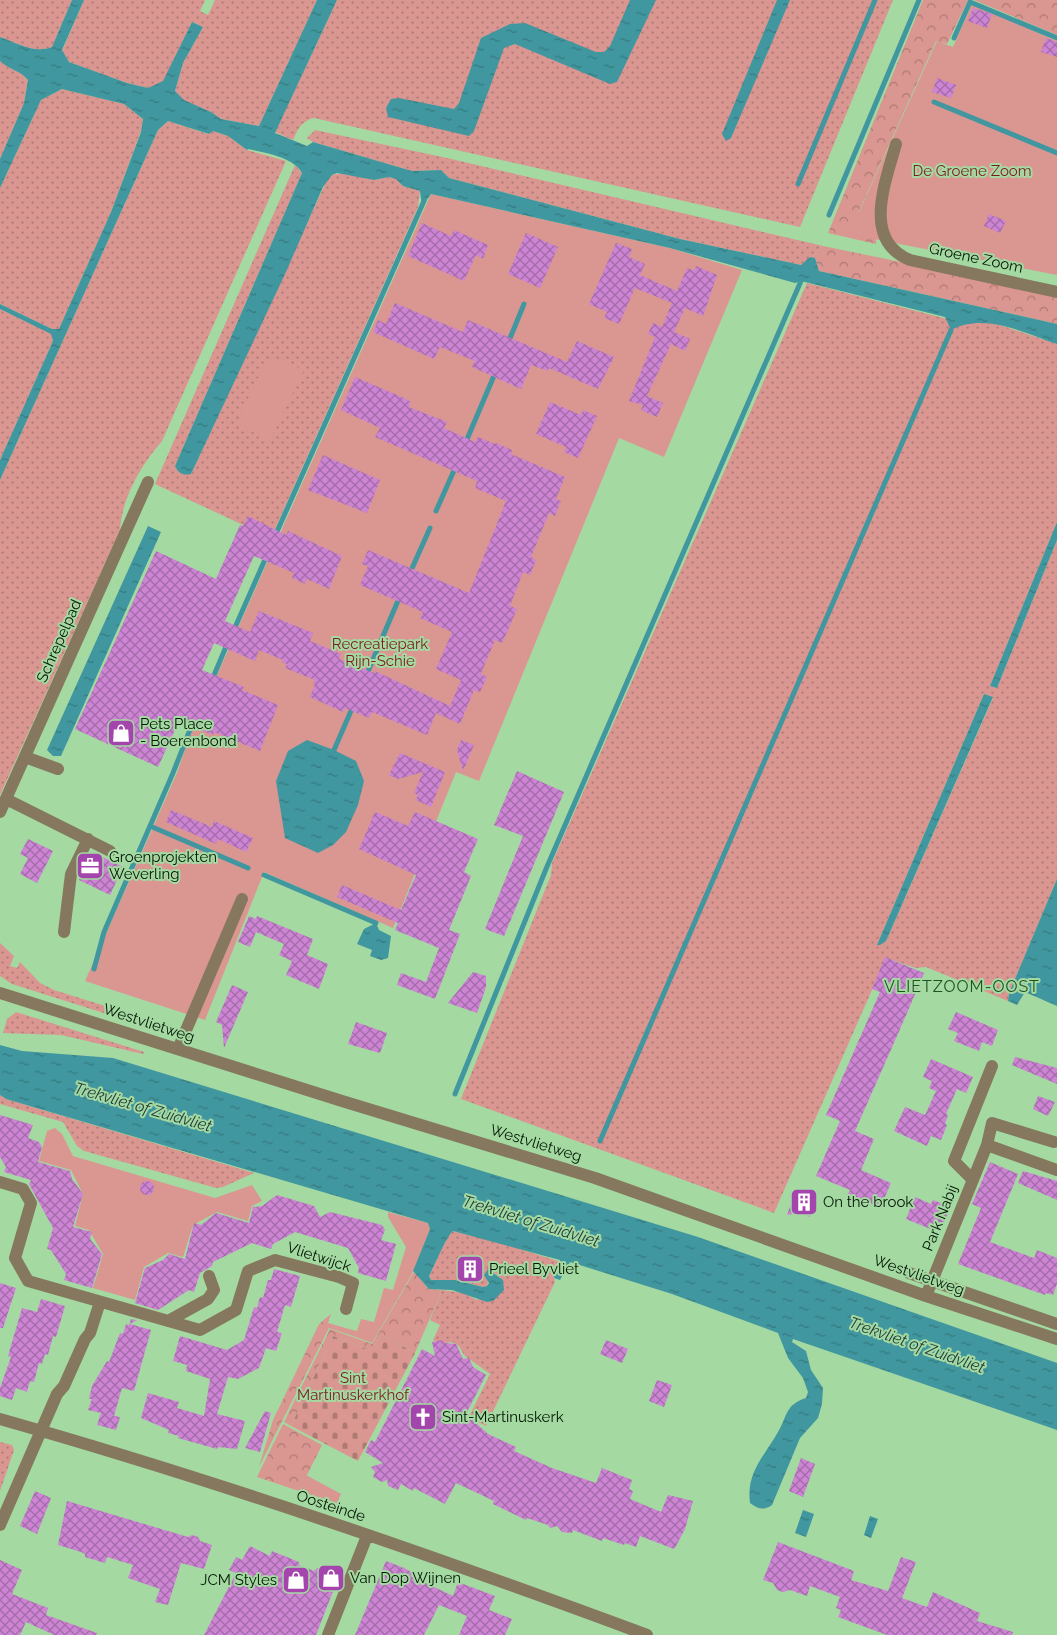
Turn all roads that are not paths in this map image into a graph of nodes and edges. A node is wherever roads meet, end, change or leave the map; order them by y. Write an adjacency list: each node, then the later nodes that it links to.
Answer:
1 (896, 144): 2 (street, Groene Zoom)
2 (1057, 292)
3 (148, 482): 4 (street, Schrepelpad)
4 (25, 757): 5 (street); 6 (street, Schrepelpad)
5 (58, 769)
6 (6, 799): 7 (street, Schrepelpad); 8 (street)
7 (0, 812)
8 (88, 839): 9 (street); 11 (street)
9 (110, 851)
10 (242, 899): 13 (street)
11 (64, 932)
12 (0, 993): 13 (street, Westvlietweg)
13 (178, 1050): 25 (street, Westvlietweg)
14 (992, 1066): 15 (street, Park Nabij)
15 (972, 1116): 16 (street); 20 (street, Park Nabij)
16 (992, 1124): 17 (street); 18 (street, Park Nabij)
17 (1054, 1142)
18 (987, 1145): 19 (street); 20 (street, Park Nabij)
19 (1057, 1170)
20 (973, 1180): 24 (street, Park Nabij)
21 (0, 1182): 26 (street, Vlietwijck)
22 (909, 1272): 24 (street, Westvlietweg)
23 (209, 1276): 28 (street)
24 (932, 1279): 25 (street, Park Nabij); 29 (street, Westvlietweg)
25 (926, 1296): 30 (street, Westvlietweg)
26 (100, 1302): 28 (street, Vlietwijck); 32 (street)
27 (346, 1309): 28 (street, Vlietwijck)
28 (168, 1321)
29 (1057, 1324)
30 (1057, 1339)
31 (0, 1419): 32 (street, Oosteinde)
32 (42, 1431): 33 (street); 34 (street, Oosteinde)
33 (0, 1525)
34 (367, 1536): 35 (street); 36 (street, Oosteinde)
35 (328, 1635)
36 (647, 1635)

